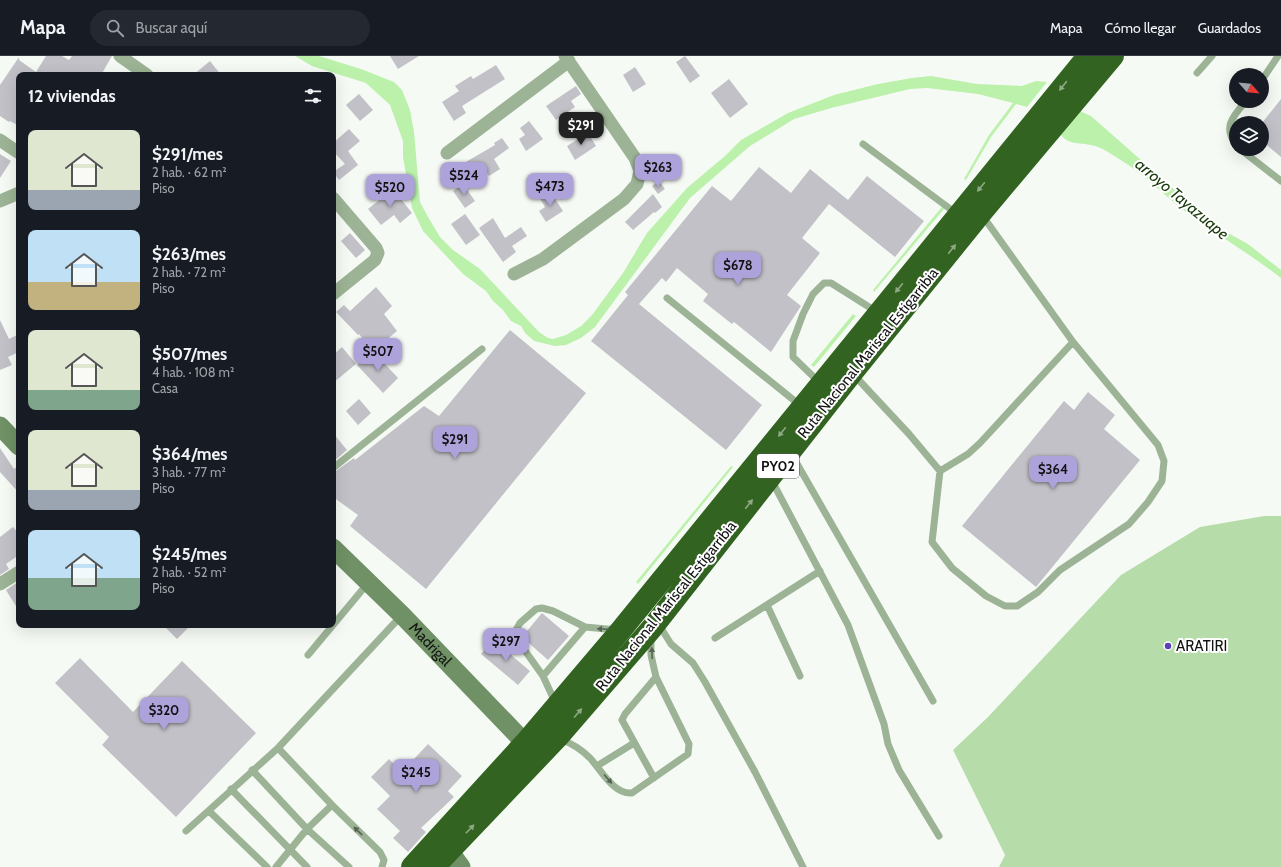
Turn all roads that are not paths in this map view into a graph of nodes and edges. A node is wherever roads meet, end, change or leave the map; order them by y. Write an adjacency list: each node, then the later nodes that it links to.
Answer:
1 (120, 56): 8 (street)
2 (1088, 56): 22 (highway, Ruta Nacional Mariscal Estigarribia / PY02, one-way to 22)
3 (1113, 56): 21 (highway, Ruta Nacional Mariscal Estigarribia / PY02)
4 (1212, 56): 9 (lane)
5 (1278, 56): 7 (lane)
6 (567, 59): 15 (street); 23 (street)
7 (1269, 70)
8 (143, 72)
9 (1197, 72)
10 (1240, 108): 11 (lane)
11 (1233, 116)
12 (0, 140): 14 (street)
13 (863, 144): 22 (lane)
14 (16, 151)
15 (447, 153)
16 (1249, 156): 17 (lane)
17 (1281, 181)
18 (16, 193): 19 (street)
19 (0, 201)
20 (336, 201): 24 (street)
21 (981, 213): 27 (lane); 29 (highway, Ruta Nacional Mariscal Estigarribia / PY02, one-way to 21)
22 (958, 215): 26 (highway, Ruta Nacional Mariscal Estigarribia / PY02, one-way to 26)
23 (514, 274)
24 (336, 292)
25 (668, 298): 31 (lane)
26 (878, 313): 30 (highway, Ruta Nacional Mariscal Estigarribia / PY02); 30 (lane)
27 (1073, 342): 36 (lane); 36 (lane)
28 (482, 349): 35 (lane)
29 (852, 373): 34 (highway, Ruta Nacional Mariscal Estigarribia / PY02); 36 (lane)
30 (821, 384): 31 (highway, Ruta Nacional Mariscal Estigarribia / PY02)
31 (802, 407): 49 (highway, Ruta Nacional Mariscal Estigarribia / PY02, one-way to 49)
32 (0, 426): 33 (street)
33 (16, 443)
34 (790, 451): 37 (highway, Ruta Nacional Mariscal Estigarribia / PY02); 55 (lane)
35 (336, 466)
36 (940, 471)
37 (770, 478): 39 (lane); 46 (highway, Ruta Nacional Mariscal Estigarribia / PY02, one-way to 37)
38 (336, 551): 41 (street, Madrigal)
39 (820, 571): 43 (lane); 69 (lane)
40 (16, 574): 42 (street)
41 (369, 582): 44 (street, Madrigal); 45 (lane)
42 (0, 584)
43 (767, 605): 50 (lane); 53 (lane)
44 (402, 615): 58 (street, Madrigal); 60 (lane)
45 (336, 621)
46 (654, 624): 54 (lane, one-way to 46); 57 (highway, Ruta Nacional Mariscal Estigarribia / PY02, one-way to 46); 79 (lane)
47 (585, 627): 49 (lane, one-way to 47); 52 (lane); 52 (lane)
48 (331, 628): 51 (lane)
49 (621, 630): 56 (highway, Ruta Nacional Mariscal Estigarribia / PY02)
50 (715, 638)
51 (308, 655)
52 (543, 676): 56 (lane)
53 (800, 676)
54 (656, 677): 59 (lane); 63 (lane)
55 (933, 701)
56 (557, 706): 58 (highway, Ruta Nacional Mariscal Estigarribia / PY02)
57 (557, 738): 61 (lane); 71 (highway, Ruta Nacional Mariscal Estigarribia / PY02, one-way to 57)
58 (525, 743): 71 (highway, Ruta Nacional Mariscal Estigarribia / PY02)
59 (634, 743): 61 (lane); 63 (lane)
60 (278, 748): 62 (lane); 65 (lane)
61 (596, 766): 63 (lane, one-way to 63)
62 (252, 770): 64 (lane); 67 (lane)
63 (654, 778)
64 (231, 789): 66 (lane); 70 (lane)
65 (332, 805): 67 (lane); 76 (lane, one-way to 65)
66 (209, 811): 68 (lane); 72 (lane)
67 (307, 829): 70 (lane); 75 (lane)
68 (186, 831)
69 (939, 836)
70 (290, 849): 73 (lane); 74 (lane)
71 (450, 852): 77 (highway, Ruta Nacional Mariscal Estigarribia / PY02); 78 (highway, Ruta Nacional Mariscal Estigarribia / PY02)
72 (267, 867)
73 (276, 867)
74 (307, 867)
75 (349, 867)
76 (382, 867)
77 (412, 867)
78 (434, 867)
79 (804, 867)

